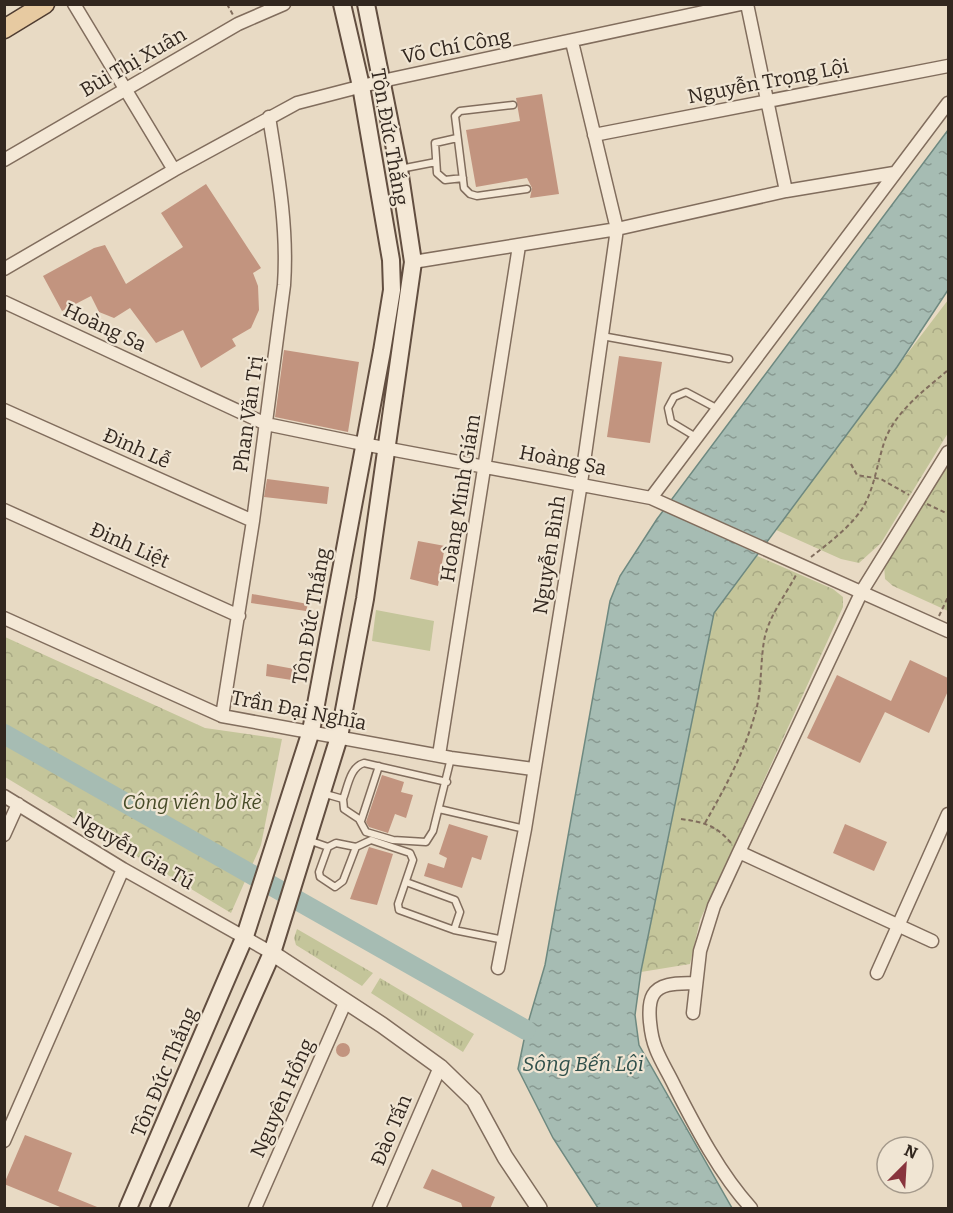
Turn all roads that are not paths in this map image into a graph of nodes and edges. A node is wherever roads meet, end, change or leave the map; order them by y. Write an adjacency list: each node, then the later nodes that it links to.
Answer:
1 (45, 4): 8 (main road)
2 (74, 4): 13 (street)
3 (284, 4): 13 (street, Bùi Thị Xuân)
4 (342, 4): 12 (main road, Tôn Đức Thắng)
5 (366, 4): 11 (main road, Tôn Đức Thắng)
6 (741, 4): 9 (street, Võ Chí Công)
7 (747, 4): 14 (street)
8 (4, 28)
9 (572, 42): 11 (street, Võ Chí Công); 18 (street, Nguyễn Bình)
10 (948, 66): 14 (street, Nguyễn Trọng Lội)
11 (382, 81): 12 (street, Võ Chí Công); 22 (main road, Tôn Đức Thắng)
12 (361, 86): 17 (street, Võ Chí Công); 39 (main road, Tôn Đức Thắng)
13 (126, 88): 20 (street, Bùi Thị Xuân); 23 (street)
14 (767, 100): 18 (street, Nguyễn Trọng Lội); 27 (street)
15 (948, 103): 24 (street)
16 (513, 105): 19 (lane)
17 (269, 117): 23 (street, Võ Chí Công); 37 (street, Phan Văn Trị)
18 (594, 135): 28 (street, Nguyễn Bình)
19 (457, 138): 21 (lane); 25 (lane)
20 (4, 160)
21 (436, 162): 22 (lane); 25 (lane)
22 (399, 169): 30 (main road, Tôn Đức Thắng)
23 (174, 170): 31 (street, Võ Chí Công)
24 (894, 173): 27 (street); 35 (street)
25 (463, 178): 26 (lane)
26 (527, 189)
27 (786, 190): 28 (street)
28 (617, 229): 29 (street); 33 (street, Nguyễn Bình)
29 (519, 246): 30 (street); 42 (street, Hoàng Minh Giám)
30 (413, 262): 40 (main road, Tôn Đức Thắng)
31 (4, 268)
32 (4, 302): 37 (street, Hoàng Sa)
33 (602, 336): 34 (lane); 43 (street, Nguyễn Bình)
34 (729, 359)
35 (718, 409): 38 (street); 38 (lane)
36 (4, 410): 46 (street, Đinh Lễ)
37 (266, 424): 39 (street, Hoàng Sa); 46 (street, Phan Văn Trị)
38 (696, 437): 44 (street)
39 (363, 444): 40 (street, Hoàng Sa); 52 (main road, Tôn Đức Thắng)
40 (387, 449): 42 (street, Hoàng Sa); 53 (main road, Tôn Đức Thắng)
41 (948, 452): 47 (street)
42 (485, 466): 43 (street, Hoàng Sa); 54 (street, Hoàng Minh Giám)
43 (581, 483): 44 (street, Hoàng Sa); 56 (street, Nguyễn Bình)
44 (651, 498): 47 (street, Hoàng Sa)
45 (4, 510): 48 (street, Đinh Liệt)
46 (253, 521): 48 (street, Phan Văn Trị)
47 (862, 591): 50 (street, Hoàng Sa); 71 (street)
48 (239, 616): 51 (street, Phan Văn Trị)
49 (4, 618): 51 (street, Trần Đại Nghĩa)
50 (948, 631)
51 (222, 716): 52 (street, Trần Đại Nghĩa)
52 (311, 731): 53 (street, Trần Đại Nghĩa); 76 (main road, Tôn Đức Thắng)
53 (339, 737): 54 (street, Trần Đại Nghĩa); 58 (main road, Tôn Đức Thắng)
54 (445, 757): 56 (street, Trần Đại Nghĩa); 57 (lane)
55 (380, 766): 57 (lane); 60 (lane); 64 (lane)
56 (533, 770): 65 (street, Nguyễn Bình)
57 (447, 782): 62 (lane)
58 (321, 793): 60 (lane); 67 (main road, Tôn Đức Thắng)
59 (4, 796): 61 (street, Nguyễn Gia Tú)
60 (344, 799): 64 (lane)
61 (18, 804): 66 (street); 72 (street, Nguyễn Gia Tú)
62 (439, 809): 64 (lane); 65 (lane)
63 (948, 814): 68 (street)
64 (361, 821)
65 (525, 828): 77 (street, Nguyễn Bình)
66 (4, 835)
67 (307, 840): 69 (lane); 79 (main road, Tôn Đức Thắng)
68 (943, 841): 74 (street)
69 (328, 847): 70 (lane); 70 (lane)
70 (356, 847): 73 (lane)
71 (739, 852): 74 (street); 82 (street)
72 (123, 868): 76 (street, Nguyễn Gia Tú); 86 (street)
73 (406, 882): 75 (lane); 75 (lane)
74 (898, 927): 78 (street); 81 (street)
75 (454, 930): 77 (lane)
76 (245, 936): 79 (street, Nguyễn Gia Tú); 87 (main road, Tôn Đức Thắng)
77 (504, 940): 80 (street, Nguyễn Bình)
78 (932, 941)
79 (272, 953): 83 (street); 88 (main road, Tôn Đức Thắng)
80 (498, 968)
81 (877, 973)
82 (696, 983): 84 (street); 92 (street)
83 (345, 1003): 85 (street); 89 (street, Nguyên Hồng)
84 (693, 1013)
85 (440, 1067): 90 (street, Đào Tấn); 91 (street)
86 (4, 1141)
87 (128, 1209)
88 (159, 1209)
89 (255, 1209)
90 (379, 1209)
91 (539, 1209)
92 (751, 1209)

